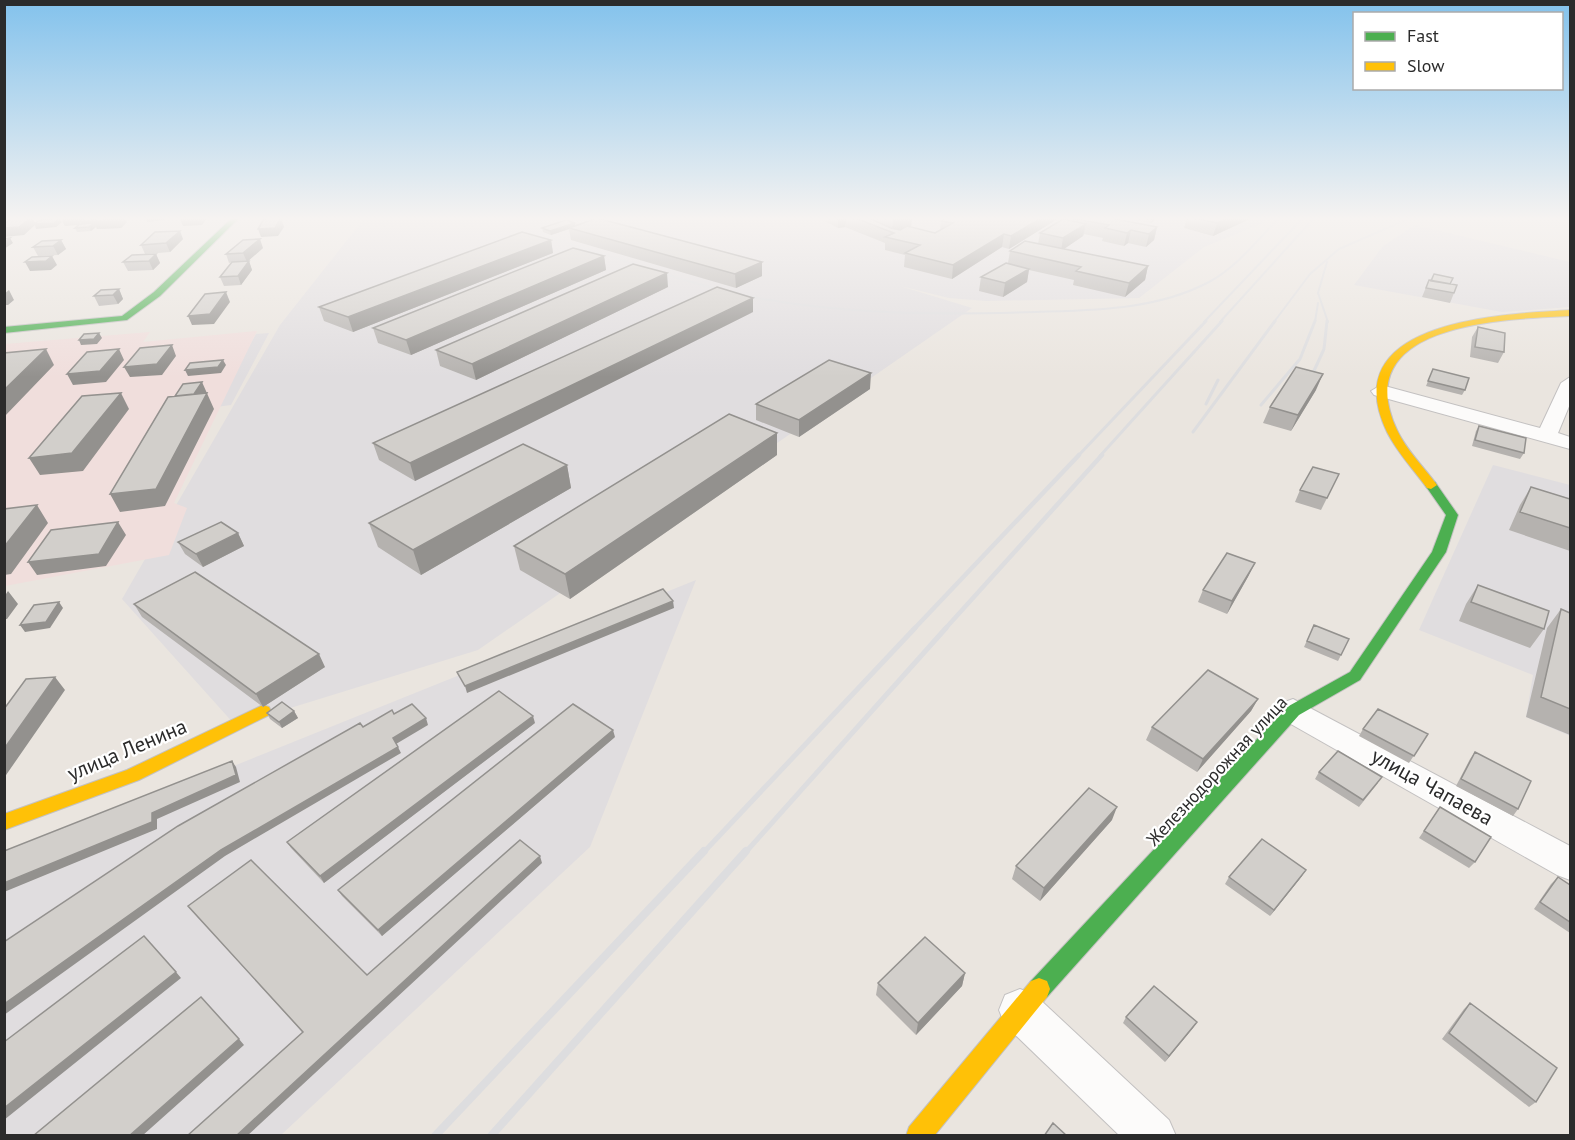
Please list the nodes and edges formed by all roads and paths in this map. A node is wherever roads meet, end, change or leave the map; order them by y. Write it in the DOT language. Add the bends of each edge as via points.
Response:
graph roads {
  1 [pos="181,271"];
  2 [pos="1570,313"];
  3 [pos="4,330"];
  4 [pos="1570,383"];
  5 [pos="1381,391"];
  6 [pos="1546,437"];
  7 [pos="1570,443"];
  8 [pos="263,711"];
  9 [pos="1293,711"];
  10 [pos="4,822"];
  11 [pos="1570,864"];
  12 [pos="1020,1010"];
  13 [pos="918,1136"];
  14 [pos="1153,1136"];
  1 -- 3 [label="street" via="124,318"];
  2 -- 5 [label="street" via="1510,316 1453,326 1404,347 1386,368"];
  4 -- 6 [label="street"];
  5 -- 6 [label="street"];
  5 -- 9 [label="street, Железнодорожная улица" via="1390,427 1452,515 1439,552 1355,676"];
  6 -- 7 [label="street"];
  8 -- 10 [label="street, улица Ленина" via="133,775"];
  9 -- 11 [label="street, улица Чапаева"];
  9 -- 12 [label="street, Железнодорожная улица"];
  12 -- 13 [label="street, Железнодорожная улица"];
  12 -- 14 [label="street"];
}
